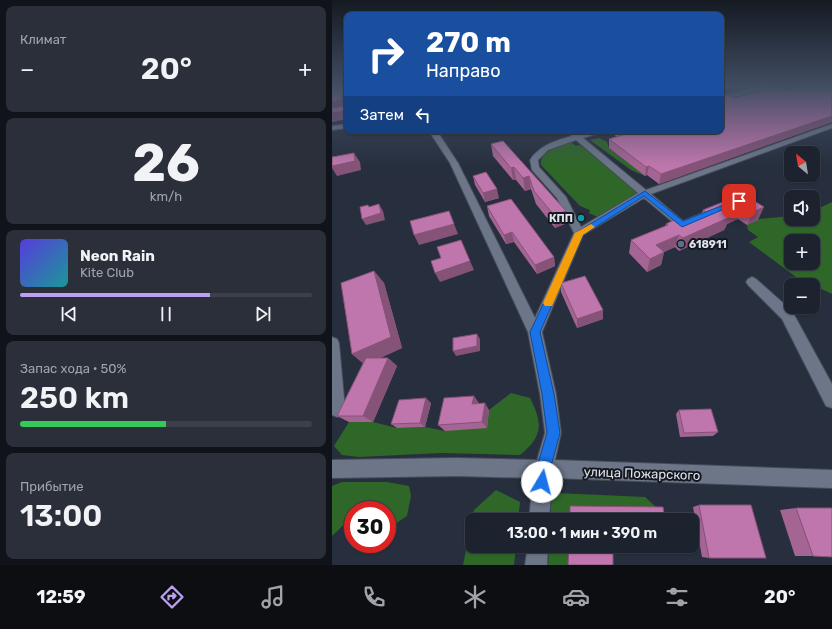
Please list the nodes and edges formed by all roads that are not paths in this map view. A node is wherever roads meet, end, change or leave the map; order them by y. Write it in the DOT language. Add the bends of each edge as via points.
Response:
graph roads {
  1 [pos="344,126"];
  2 [pos="832,126"];
  3 [pos="332,128"];
  4 [pos="435,134"];
  5 [pos="573,134"];
  6 [pos="592,134"];
  7 [pos="578,138"];
  8 [pos="645,193"];
  9 [pos="725,207"];
  10 [pos="682,225"];
  11 [pos="672,229"];
  12 [pos="579,233"];
  13 [pos="752,282"];
  14 [pos="535,332"];
  15 [pos="332,343"];
  16 [pos="832,400"];
  17 [pos="338,410"];
  18 [pos="332,469"];
  19 [pos="543,470"];
  20 [pos="832,479"];
  21 [pos="540,513"];
  22 [pos="537,553"];
  23 [pos="536,565"];
  1 -- 3 [label="street"];
  2 -- 8 [label="street"];
  4 -- 14 [label="street" via="454,163"];
  5 -- 7 [label="street"];
  6 -- 7 [label="street"];
  7 -- 8 [label="street"];
  7 -- 12 [label="street" via="544,150 533,163 561,197"];
  8 -- 10 [label="street"];
  8 -- 12 [label="street"];
  9 -- 10 [label="street"];
  10 -- 11 [label="street"];
  12 -- 14 [label="street"];
  13 -- 16 [label="street" via="787,316"];
  14 -- 19 [label="street" via="553,433"];
  15 -- 17 [label="street"];
  18 -- 19 [label="street, улица Пожарского"];
  19 -- 20 [label="street, улица Пожарского"];
  19 -- 21 [label="street"];
  22 -- 23 [label="street"];
}
